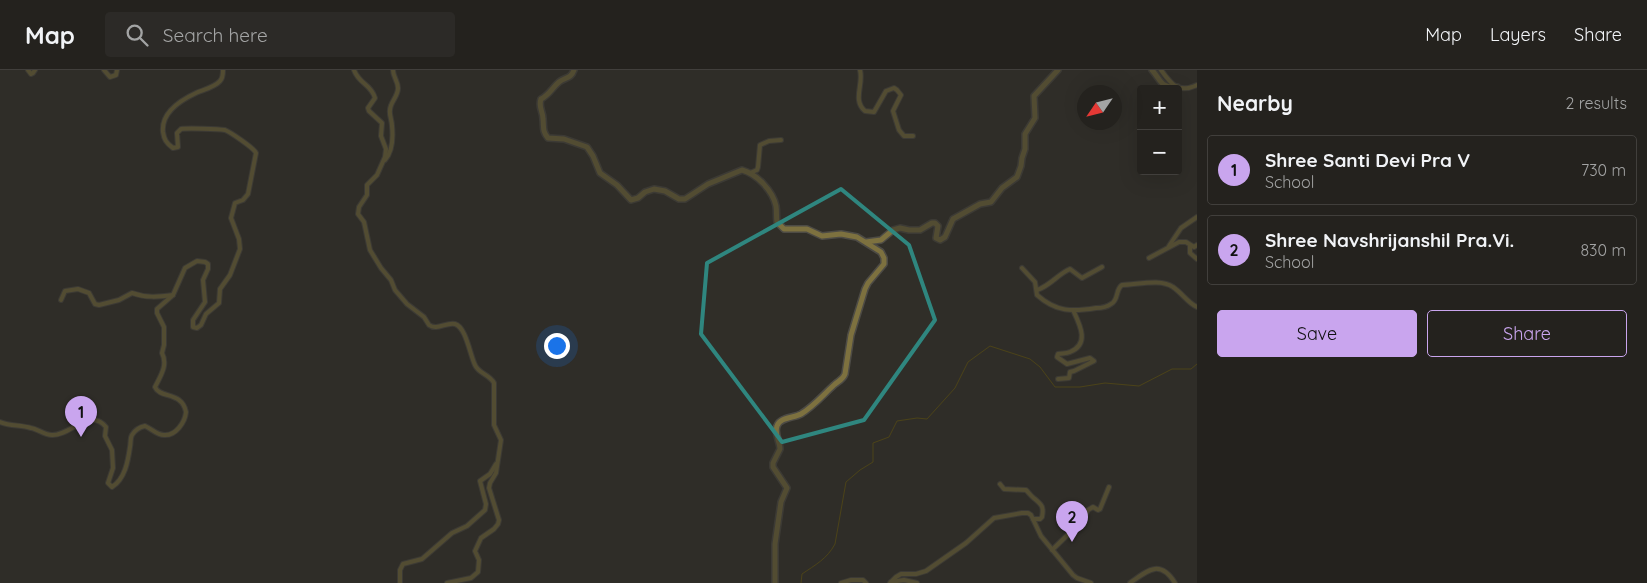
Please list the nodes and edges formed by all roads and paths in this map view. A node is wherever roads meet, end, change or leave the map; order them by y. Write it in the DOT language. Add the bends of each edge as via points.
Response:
graph roads {
  1 [pos="28,70"];
  2 [pos="35,70"];
  3 [pos="104,70"];
  4 [pos="117,70"];
  5 [pos="224,70"];
  6 [pos="354,70"];
  7 [pos="393,70"];
  8 [pos="574,70"];
  9 [pos="860,70"];
  10 [pos="1058,70"];
  11 [pos="1152,70"];
  12 [pos="1160,70"];
  13 [pos="1166,85"];
  14 [pos="1174,85"];
  15 [pos="1197,85"];
  16 [pos="1182,88"];
  17 [pos="913,136"];
  18 [pos="781,140"];
  19 [pos="384,161"];
  20 [pos="750,173"];
  21 [pos="1197,217"];
  22 [pos="866,242"];
  23 [pos="1197,245"];
  24 [pos="1169,246"];
  25 [pos="1190,246"];
  26 [pos="1149,258"];
  27 [pos="1197,259"];
  28 [pos="1102,267"];
  29 [pos="1022,268"];
  30 [pos="1036,290"];
  31 [pos="172,295"];
  32 [pos="61,300"];
  33 [pos="1197,307"];
  34 [pos="1073,310"];
  35 [pos="1058,379"];
  36 [pos="0,422"];
  37 [pos="496,463"];
  38 [pos="1000,484"];
  39 [pos="1109,487"];
  40 [pos="1033,519"];
  41 [pos="1052,550"];
  42 [pos="891,582"];
  43 [pos="400,583"];
  44 [pos="447,583"];
  45 [pos="776,583"];
  46 [pos="841,583"];
  47 [pos="866,583"];
  48 [pos="917,583"];
  49 [pos="1091,583"];
  50 [pos="1130,583"];
  51 [pos="1175,583"];
  1 -- 2 [label="street" via="31,74"];
  3 -- 4 [label="street" via="114,77"];
  5 -- 31 [label="street" via="218,83 176,106 164,120 163,129 165,140 173,148 178,147 177,133 186,128 226,131 255,150 248,194 235,203 231,215 240,249 230,276 220,289 219,303 206,314 199,327 194,328 192,324 205,302 203,280 208,264 197,261 185,268"];
  6 -- 19 [label="street" via="375,96 368,108 382,123"];
  7 -- 19 [label="street" via="398,94 390,108 391,146"];
  8 -- 20 [label="street" via="570,77 541,99 544,133 548,138 564,139 587,147 600,173 631,200 654,189 685,199 708,184 742,170"];
  9 -- 17 [label="street" via="862,81 858,100 861,108 874,112 886,91 894,88 901,95 893,110 899,130 904,136"];
  10 -- 22 [label="street" via="1034,96 1035,118 1025,134 1020,171 994,199 953,219 945,237 940,240 936,238 938,226 932,223 920,230 893,230 882,240"];
  11 -- 13 [label="street"];
  12 -- 14 [label="street"];
  15 -- 16 [label="street"];
  18 -- 20 [label="street" via="760,145 758,168"];
  19 -- 37 [label="street" via="367,185 367,195 358,211 370,250 395,290 424,317 429,326 455,324 464,330 475,367 494,383 494,425 500,440"];
  20 -- 22 [label="street" via="767,187 776,205 777,222 784,229 807,229 822,236 849,235"];
  21 -- 24 [label="street" via="1181,228"];
  22 -- 45 [label="street" via="881,252 884,261 865,289 851,335 845,374 810,407 782,420 777,426 780,449 773,467 787,488 781,502 776,537"];
  23 -- 25 [label="street"];
  24 -- 25 [label="street" via="1183,242"];
  24 -- 26 [label="street"];
  25 -- 27 [label="street" via="1190,253"];
  28 -- 30 [label="street" via="1082,278 1070,269"];
  29 -- 30 [label="street" via="1035,282"];
  30 -- 34 [label="street" via="1037,295 1051,306"];
  31 -- 32 [label="street" via="158,298 132,293 99,305 89,293 76,289 65,291"];
  31 -- 36 [label="street" via="157,309 164,327 162,352 165,361 155,387 158,392 176,397 181,402 185,418 178,429 168,435 146,426 133,434 124,471 116,485 112,487 108,483 113,468 112,453 103,424 87,420 52,435"];
  33 -- 34 [label="street" via="1169,284 1150,283 1120,286 1116,300 1111,304"];
  34 -- 35 [label="street" via="1083,338 1071,352 1057,357 1067,364 1090,358 1094,361 1070,372 1069,378"];
  37 -- 43 [label="street" via="490,474 480,481 485,510 422,559 403,564 399,573"];
  37 -- 44 [label="street" via="496,473 489,488 498,524 481,538 475,551 479,560 478,572 471,578"];
  38 -- 40 [label="street" via="1004,489 1026,490 1040,502 1042,517"];
  39 -- 41 [label="street" via="1100,509 1090,509"];
  40 -- 41 [label="street"];
  40 -- 42 [label="street" via="1028,513 994,518 966,543 926,571 902,574"];
  41 -- 49 [label="street" via="1077,578"];
  42 -- 48 [label="street"];
  46 -- 47 [label="street" via="863,580"];
  50 -- 51 [label="street" via="1150,569 1158,568 1170,574"];
}
